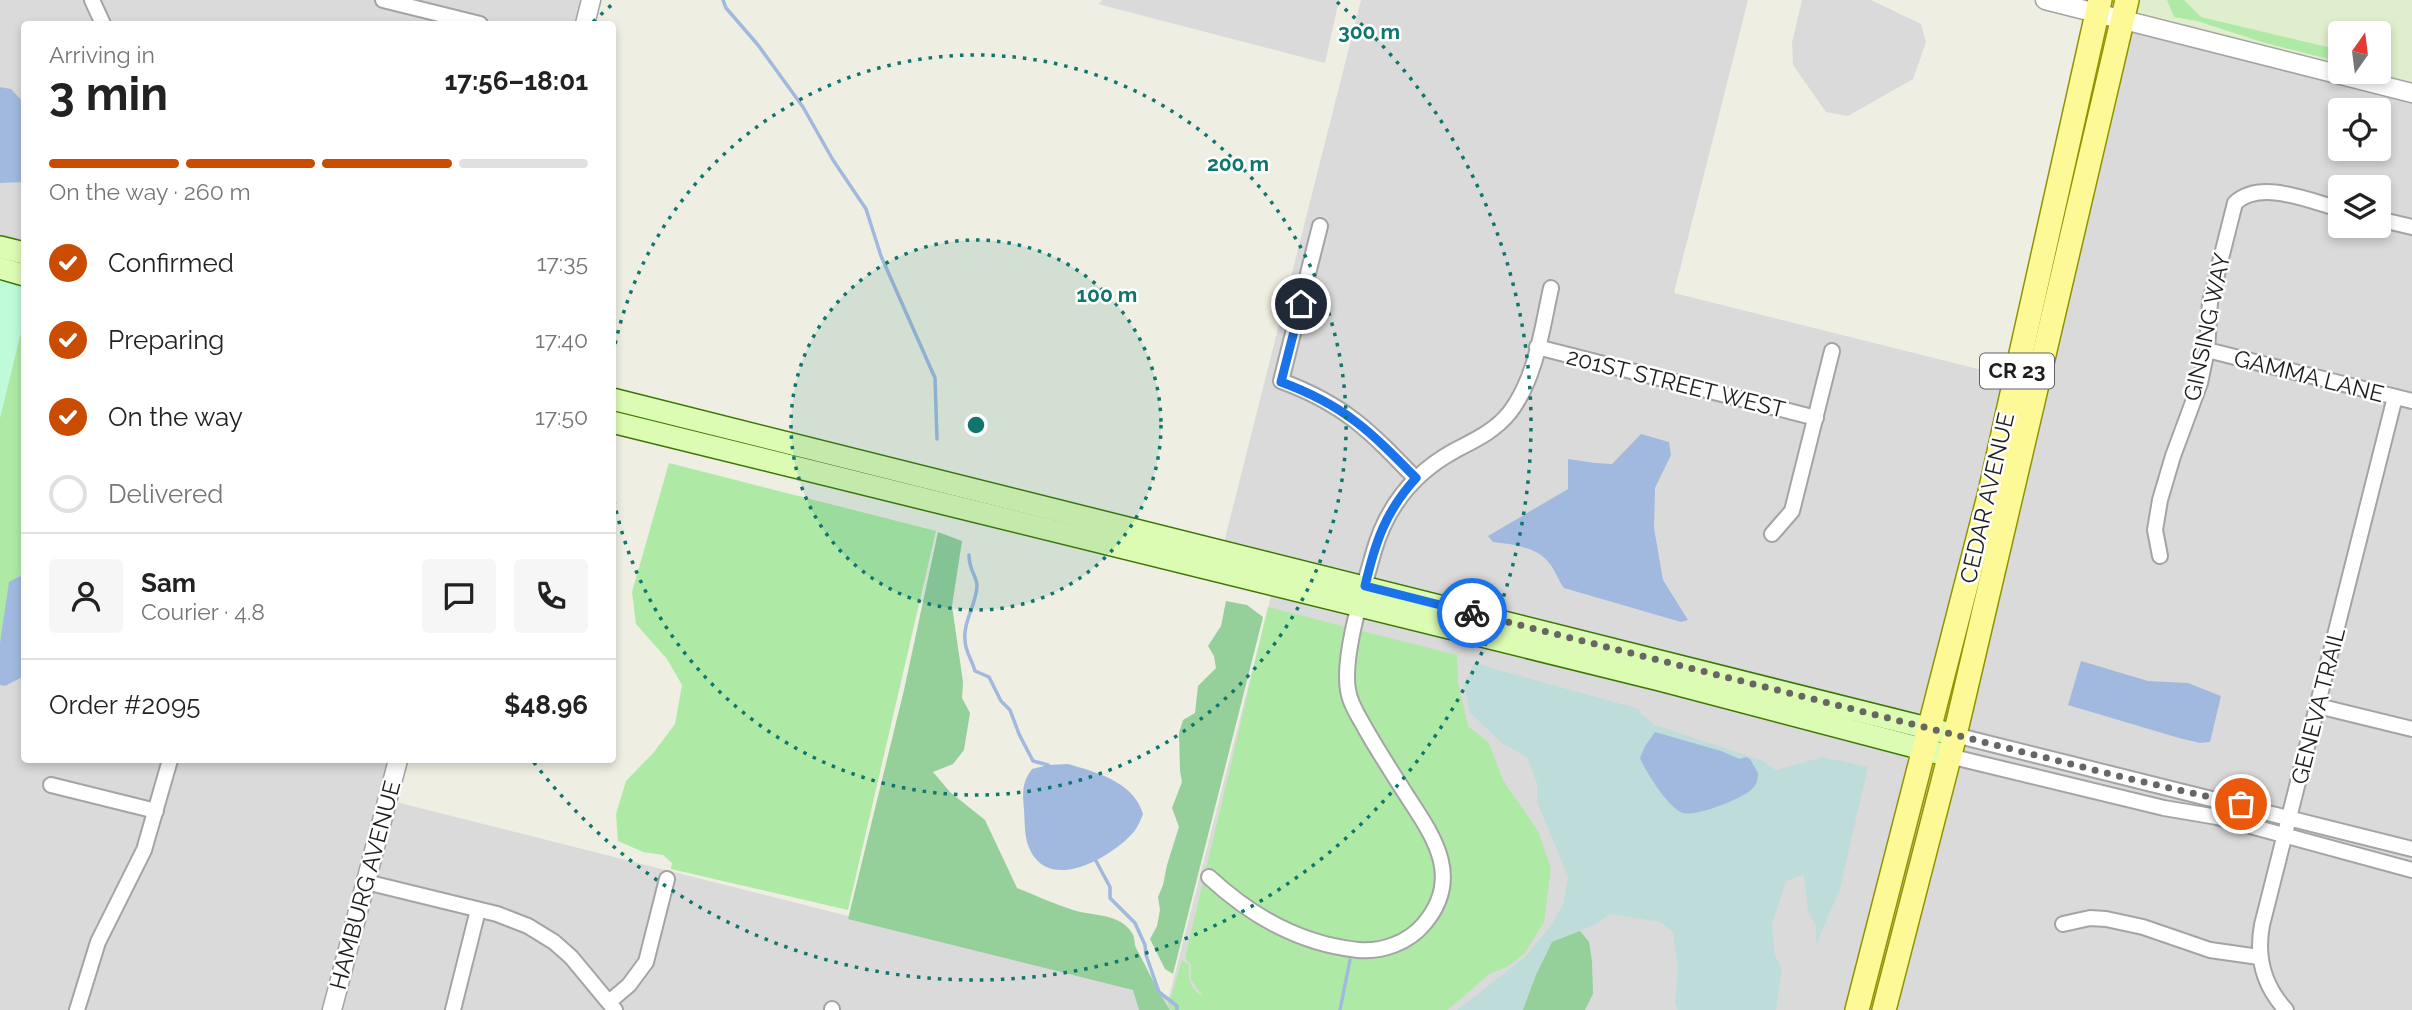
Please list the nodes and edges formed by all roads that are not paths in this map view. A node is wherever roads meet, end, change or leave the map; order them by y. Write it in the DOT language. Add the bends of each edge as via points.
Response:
graph roads {
  1 [pos="92,0"];
  2 [pos="386,0"];
  3 [pos="591,0"];
  4 [pos="2045,0"];
  5 [pos="2098,6"];
  6 [pos="2125,10"];
  7 [pos="102,21"];
  8 [pos="468,21"];
  9 [pos="586,21"];
  10 [pos="2412,93"];
  11 [pos="2328,206"];
  12 [pos="2391,222"];
  13 [pos="1320,226"];
  14 [pos="2412,227"];
  15 [pos="0,247"];
  16 [pos="21,252"];
  17 [pos="0,268"];
  18 [pos="21,274"];
  19 [pos="1551,288"];
  20 [pos="1537,348"];
  21 [pos="2207,350"];
  22 [pos="1832,351"];
  23 [pos="2395,397"];
  24 [pos="616,400"];
  25 [pos="2412,401"];
  26 [pos="1816,418"];
  27 [pos="616,423"];
  28 [pos="1416,478"];
  29 [pos="1772,534"];
  30 [pos="2160,556"];
  31 [pos="1365,586"];
  32 [pos="1360,607"];
  33 [pos="2318,706"];
  34 [pos="2412,729"];
  35 [pos="1927,738"];
  36 [pos="1952,745"];
  37 [pos="169,763"];
  38 [pos="397,763"];
  39 [pos="51,785"];
  40 [pos="156,811"];
  41 [pos="2289,816"];
  42 [pos="2284,836"];
  43 [pos="2412,849"];
  44 [pos="2412,870"];
  45 [pos="1209,877"];
  46 [pos="667,879"];
  47 [pos="366,882"];
  48 [pos="478,910"];
  49 [pos="2063,924"];
  50 [pos="2259,957"];
  51 [pos="612,1006"];
  52 [pos="77,1010"];
  53 [pos="332,1010"];
  54 [pos="453,1010"];
  55 [pos="1857,1010"];
  56 [pos="1884,1010"];
  57 [pos="2286,1010"];
  1 -- 7 [label="street"];
  2 -- 8 [label="street"];
  3 -- 9 [label="street"];
  4 -- 5 [label="street"];
  5 -- 6 [label="street"];
  5 -- 35 [label="main road, CEDAR AVENUE / CR 23" via="1990,492"];
  6 -- 10 [label="street"];
  6 -- 36 [label="main road, CEDAR AVENUE / CR 23"];
  11 -- 21 [label="street, GINSING WAY" via="2267,191 2249,193 2235,203 2210,302"];
  12 -- 14 [label="street"];
  13 -- 28 [label="street" via="1281,382 1310,392 1356,419"];
  15 -- 16 [label="main road"];
  17 -- 18 [label="main road"];
  19 -- 20 [label="street"];
  20 -- 26 [label="street, 201ST STREET WEST"];
  20 -- 28 [label="street" via="1518,399 1503,419"];
  21 -- 23 [label="street, GAMMA LANE"];
  21 -- 30 [label="street, GINSING WAY" via="2160,500 2155,530"];
  22 -- 26 [label="street"];
  23 -- 25 [label="street, GAMMA LANE"];
  23 -- 33 [label="street, GENEVA TRAIL"];
  24 -- 31 [label="main road"];
  26 -- 29 [label="street" via="1792,511"];
  27 -- 32 [label="main road"];
  28 -- 31 [label="street" via="1384,521"];
  31 -- 32 [label="street"];
  31 -- 35 [label="main road"];
  32 -- 35 [label="main road" via="1660,680"];
  32 -- 45 [label="street" via="1347,663 1348,692 1442,857 1440,895 1432,914 1422,928 1390,947 1354,950 1313,941 1271,924"];
  33 -- 34 [label="street"];
  33 -- 41 [label="street, GENEVA TRAIL"];
  35 -- 36 [label="main road"];
  35 -- 55 [label="main road, CR 23"];
  36 -- 41 [label="street" via="2126,778"];
  36 -- 42 [label="street" via="2164,808"];
  36 -- 56 [label="main road, CR 23"];
  37 -- 40 [label="street"];
  38 -- 47 [label="street, HAMBURG AVENUE"];
  39 -- 40 [label="street"];
  40 -- 52 [label="street" via="140,862 98,942"];
  41 -- 42 [label="street, GENEVA TRAIL"];
  41 -- 43 [label="street"];
  42 -- 44 [label="street"];
  42 -- 50 [label="street, GENEVA TRAIL" via="2262,925"];
  46 -- 51 [label="street" via="646,961"];
  47 -- 48 [label="street"];
  47 -- 53 [label="street, HAMBURG AVENUE"];
  48 -- 51 [label="street" via="522,923 554,942"];
  48 -- 54 [label="street"];
  49 -- 50 [label="street" via="2106,919 2210,950"];
  50 -- 57 [label="street, GENEVA TRAIL" via="2271,991"];
}
